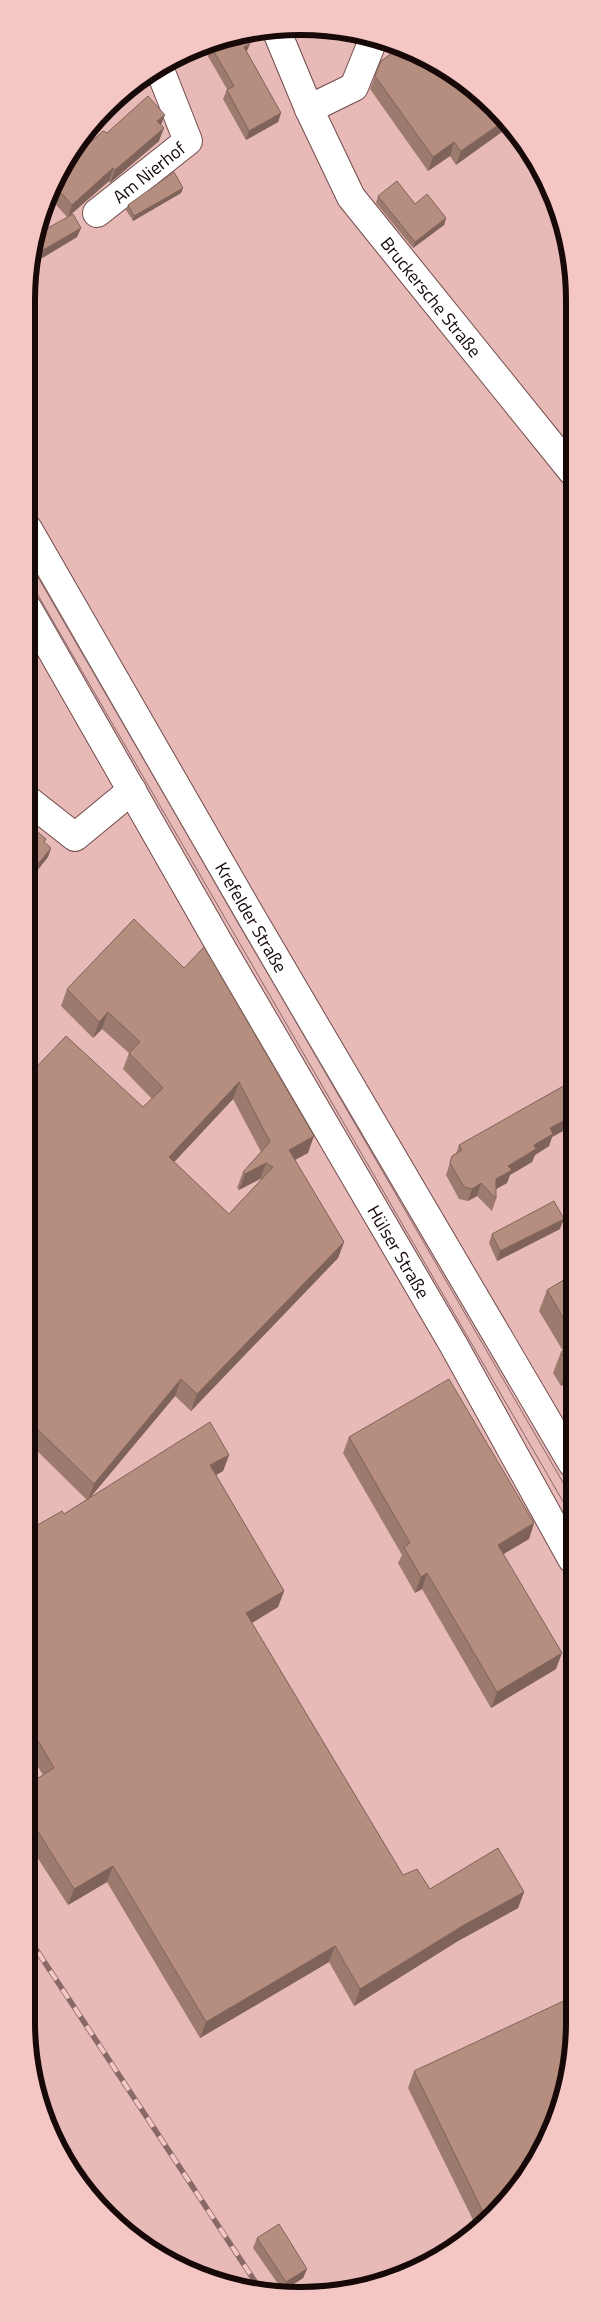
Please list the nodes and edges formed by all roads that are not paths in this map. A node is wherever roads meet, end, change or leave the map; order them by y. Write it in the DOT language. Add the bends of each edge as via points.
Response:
graph roads {
  1 [pos="279,36"];
  2 [pos="371,45"];
  3 [pos="162,75"];
  4 [pos="309,109"];
  5 [pos="97,212"];
  6 [pos="566,464"];
  7 [pos="35,540"];
  8 [pos="35,621"];
  9 [pos="132,790"];
  10 [pos="35,806"];
  11 [pos="566,1454"];
  12 [pos="566,1548"];
  1 -- 4 [label="street, Bruckersche Straße"];
  2 -- 4 [label="street" via="354,87"];
  3 -- 5 [label="street, Am Nierhof" via="188,141"];
  4 -- 6 [label="street, Bruckersche Straße" via="351,198"];
  7 -- 11 [label="street, Krefelder Straße"];
  8 -- 9 [label="street"];
  9 -- 10 [label="street" via="75,837"];
  9 -- 12 [label="street, Hülser Straße" via="453,1344"];
}
